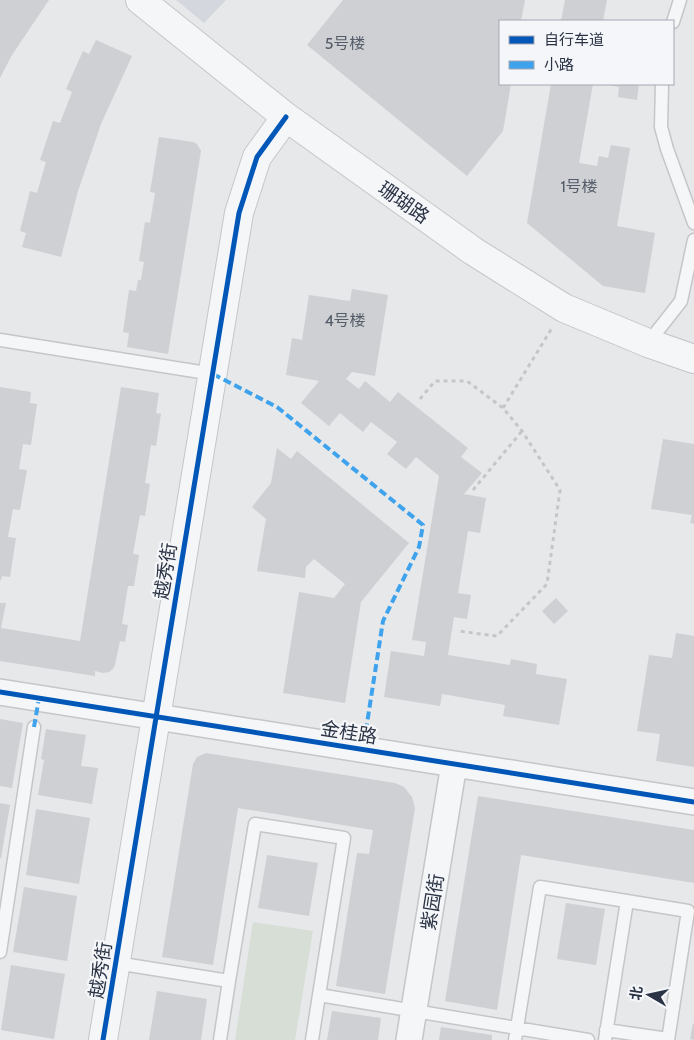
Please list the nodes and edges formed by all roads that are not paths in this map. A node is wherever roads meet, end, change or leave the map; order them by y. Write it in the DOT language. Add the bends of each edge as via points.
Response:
graph roads {
  1 [pos="140,0"];
  2 [pos="680,0"];
  3 [pos="674,20"];
  4 [pos="662,85"];
  5 [pos="286,117"];
  6 [pos="694,222"];
  7 [pos="694,240"];
  8 [pos="0,340"];
  9 [pos="648,343"];
  10 [pos="694,359"];
  11 [pos="213,374"];
  12 [pos="0,692"];
  13 [pos="156,716"];
  14 [pos="34,727"];
  15 [pos="454,764"];
  16 [pos="694,802"];
  17 [pos="5,881"];
  18 [pos="627,901"];
  19 [pos="0,952"];
  20 [pos="116,963"];
  21 [pos="229,981"];
  22 [pos="319,995"];
  23 [pos="414,1010"];
  24 [pos="516,1034"];
  25 [pos="606,1035"];
  26 [pos="103,1040"];
  27 [pos="220,1040"];
  28 [pos="312,1040"];
  29 [pos="409,1040"];
  30 [pos="588,1040"];
  31 [pos="668,1040"];
  1 -- 5 [label="street, 珊瑚路"];
  2 -- 3 [label="lane"];
  4 -- 6 [label="lane" via="661,127"];
  5 -- 9 [label="street, 珊瑚路" via="473,251 564,308"];
  5 -- 11 [label="street, 越秀街" via="257,158 239,213"];
  7 -- 9 [label="lane" via="681,301"];
  8 -- 11 [label="lane"];
  9 -- 10 [label="street, 珊瑚路"];
  11 -- 13 [label="street, 越秀街"];
  12 -- 13 [label="street, 金桂路"];
  13 -- 15 [label="street, 金桂路"];
  13 -- 20 [label="street, 越秀街"];
  14 -- 17 [label="lane"];
  15 -- 16 [label="street, 金桂路"];
  15 -- 23 [label="street, 紫园街"];
  17 -- 19 [label="lane"];
  18 -- 24 [label="lane" via="540,887"];
  18 -- 25 [label="lane"];
  18 -- 31 [label="lane" via="688,911"];
  20 -- 21 [label="lane"];
  20 -- 26 [label="street, 越秀街"];
  21 -- 22 [label="lane" via="254,824 344,838"];
  21 -- 27 [label="lane"];
  22 -- 23 [label="lane"];
  22 -- 28 [label="lane"];
  23 -- 24 [label="lane"];
  23 -- 29 [label="street, 紫园街"];
  24 -- 30 [label="lane"];
  25 -- 31 [label="lane"];
}
